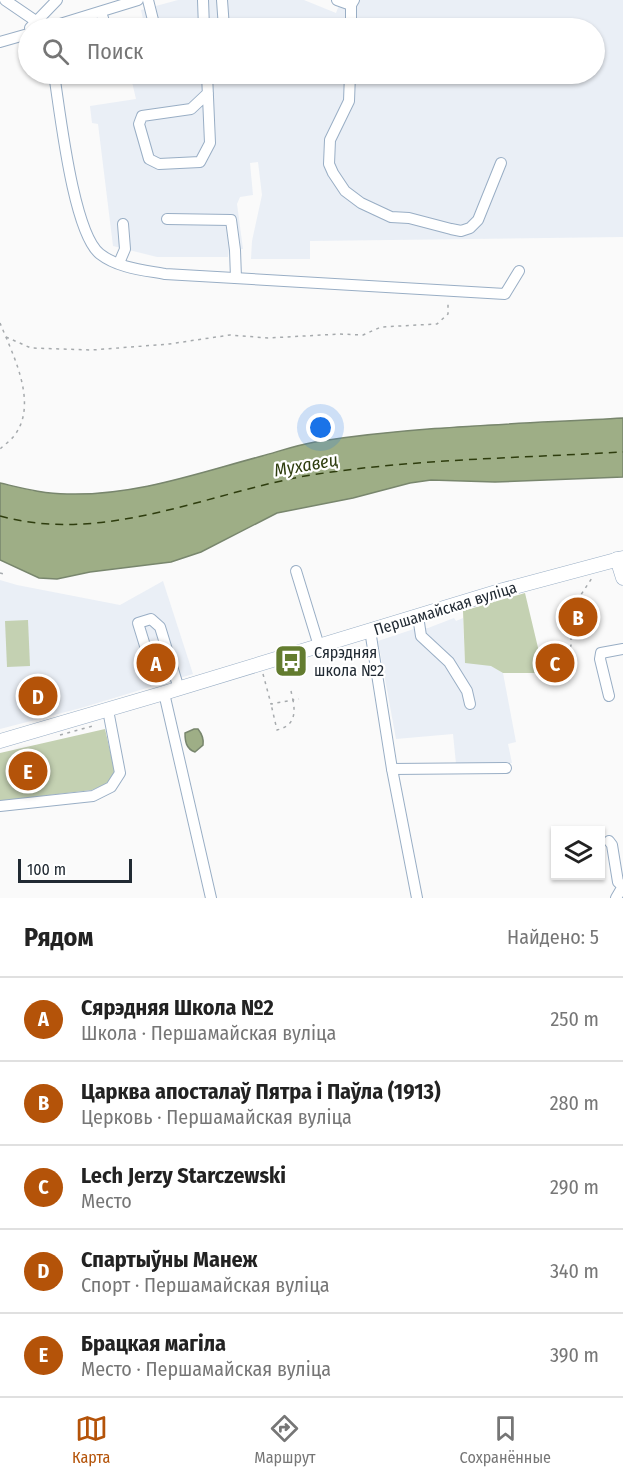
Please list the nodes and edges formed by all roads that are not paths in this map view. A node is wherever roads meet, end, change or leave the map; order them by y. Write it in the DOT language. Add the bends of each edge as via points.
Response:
graph roads {
  1 [pos="6,0"];
  2 [pos="57,0"];
  3 [pos="138,0"];
  4 [pos="148,0"];
  5 [pos="203,0"];
  6 [pos="222,0"];
  7 [pos="337,0"];
  8 [pos="353,3"];
  9 [pos="15,4"];
  10 [pos="106,7"];
  11 [pos="25,18"];
  12 [pos="43,18"];
  13 [pos="84,18"];
  14 [pos="152,18"];
  15 [pos="204,18"];
  16 [pos="223,18"];
  17 [pos="352,18"];
  18 [pos="18,36"];
  19 [pos="0,42"];
  20 [pos="56,84"];
  21 [pos="208,84"];
  22 [pos="350,84"];
  23 [pos="208,93"];
  24 [pos="501,163"];
  25 [pos="167,219"];
  26 [pos="123,224"];
  27 [pos="119,263"];
  28 [pos="519,272"];
  29 [pos="236,279"];
  30 [pos="620,558"];
  31 [pos="296,572"];
  32 [pos="623,578"];
  33 [pos="417,616"];
  34 [pos="370,630"];
  35 [pos="319,646"];
  36 [pos="146,649"];
  37 [pos="623,649"];
  38 [pos="180,689"];
  39 [pos="164,693"];
  40 [pos="609,696"];
  41 [pos="470,704"];
  42 [pos="108,710"];
  43 [pos="0,741"];
  44 [pos="507,768"];
  45 [pos="392,769"];
  46 [pos="0,806"];
  47 [pos="609,841"];
  48 [pos="623,886"];
  49 [pos="211,898"];
  50 [pos="417,898"];
  51 [pos="616,898"];
  1 -- 9 [label="street"];
  2 -- 12 [label="street"];
  3 -- 10 [label="street"];
  4 -- 14 [label="street"];
  5 -- 15 [label="street"];
  6 -- 16 [label="street"];
  7 -- 8 [label="street"];
  8 -- 17 [label="street"];
  9 -- 11 [label="street"];
  10 -- 13 [label="street"];
  18 -- 19 [label="street"];
  20 -- 27 [label="street" via="82,226 98,253"];
  21 -- 23 [label="street"];
  22 -- 24 [label="street" via="349,101 330,140 329,164 345,190 361,203 391,217 461,231 478,220"];
  23 -- 23 [label="street" via="210,143 200,162 159,164 149,159 139,124 142,116 191,110"];
  25 -- 29 [label="street" via="231,220"];
  26 -- 27 [label="street" via="125,249"];
  27 -- 29 [label="street" via="165,274"];
  28 -- 29 [label="street" via="505,294"];
  30 -- 32 [label="main road"];
  30 -- 33 [label="main road, Першамайская вуліца"];
  31 -- 35 [label="street"];
  33 -- 34 [label="main road, Першамайская вуліца"];
  33 -- 41 [label="street" via="421,636 449,662 467,691"];
  34 -- 35 [label="main road, Першамайская вуліца"];
  34 -- 45 [label="street"];
  35 -- 38 [label="main road, Першамайская вуліца"];
  36 -- 38 [label="street" via="138,623 151,619 160,627"];
  37 -- 40 [label="street" via="601,653"];
  38 -- 39 [label="main road, Першамайская вуліца"];
  39 -- 42 [label="main road, Першамайская вуліца"];
  39 -- 49 [label="street"];
  42 -- 43 [label="main road, Першамайская вуліца"];
  42 -- 46 [label="street" via="120,773 111,787 93,796"];
  44 -- 45 [label="street"];
  45 -- 50 [label="street"];
  47 -- 48 [label="street" via="618,882"];
  48 -- 51 [label="street"];
}
